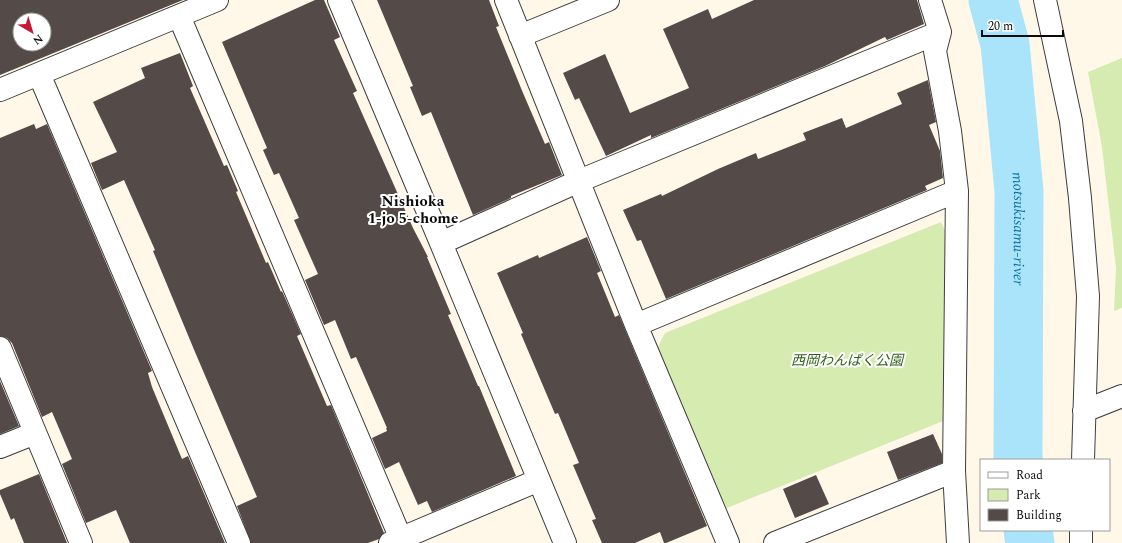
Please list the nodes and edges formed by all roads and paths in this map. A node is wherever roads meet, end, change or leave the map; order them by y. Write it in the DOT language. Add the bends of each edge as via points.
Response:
graph roads {
  1 [pos="217,0"];
  2 [pos="338,0"];
  3 [pos="506,0"];
  4 [pos="608,0"];
  5 [pos="930,0"];
  6 [pos="1045,0"];
  7 [pos="179,16"];
  8 [pos="940,32"];
  9 [pos="520,36"];
  10 [pos="39,74"];
  11 [pos="0,90"];
  12 [pos="579,181"];
  13 [pos="957,191"];
  14 [pos="441,243"];
  15 [pos="636,325"];
  16 [pos="0,348"];
  17 [pos="1122,396"];
  18 [pos="1084,411"];
  19 [pos="35,432"];
  20 [pos="0,447"];
  21 [pos="1083,459"];
  22 [pos="954,471"];
  23 [pos="539,480"];
  24 [pos="1081,531"];
  25 [pos="396,541"];
  26 [pos="81,543"];
  27 [pos="239,543"];
  28 [pos="565,543"];
  29 [pos="728,543"];
  30 [pos="776,543"];
  31 [pos="958,543"];
  32 [pos="1081,543"];
  1 -- 7 [label="street"];
  2 -- 14 [label="street"];
  3 -- 9 [label="street"];
  4 -- 9 [label="street"];
  5 -- 8 [label="street"];
  6 -- 18 [label="street" via="1072,121 1080,198 1088,296"];
  7 -- 10 [label="street"];
  7 -- 25 [label="street"];
  8 -- 12 [label="street"];
  8 -- 13 [label="street" via="936,51"];
  9 -- 12 [label="street"];
  10 -- 11 [label="street"];
  10 -- 27 [label="street"];
  12 -- 14 [label="street"];
  12 -- 15 [label="street"];
  13 -- 15 [label="street"];
  13 -- 22 [label="street"];
  14 -- 23 [label="street"];
  15 -- 29 [label="street"];
  16 -- 19 [label="street"];
  17 -- 18 [label="street"];
  18 -- 21 [label="street"];
  19 -- 20 [label="street"];
  19 -- 26 [label="street"];
  22 -- 30 [label="street"];
  22 -- 31 [label="street"];
  23 -- 25 [label="street"];
  23 -- 28 [label="street"];
  24 -- 32 [label="street"];
}
